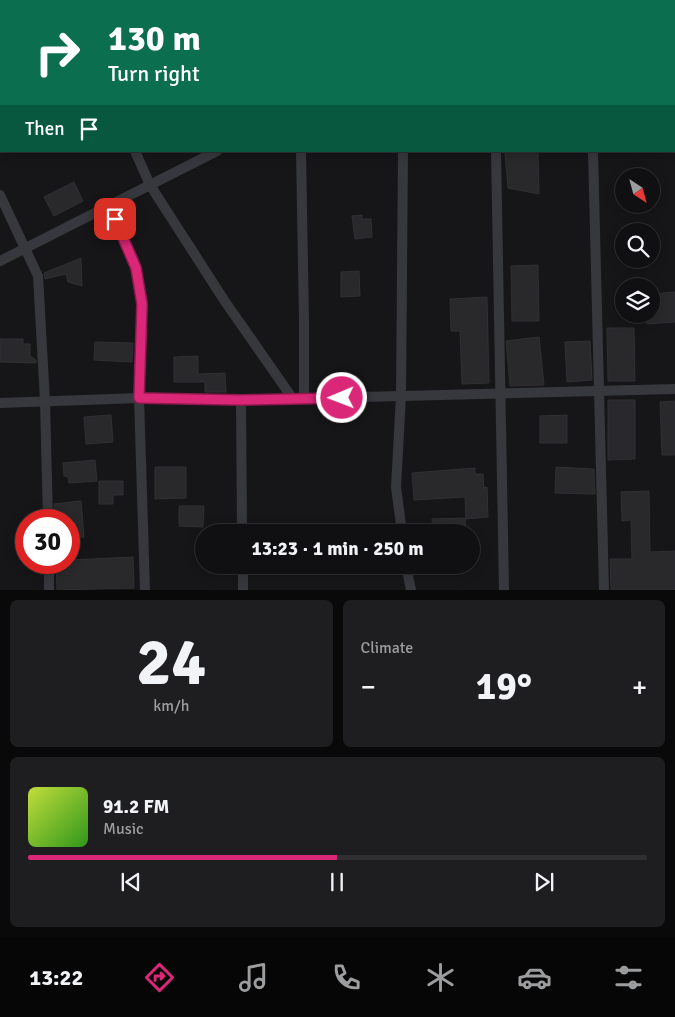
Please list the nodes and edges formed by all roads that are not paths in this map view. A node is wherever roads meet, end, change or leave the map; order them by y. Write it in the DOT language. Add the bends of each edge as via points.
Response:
graph roads {
  1 [pos="135,152"];
  2 [pos="215,152"];
  3 [pos="301,152"];
  4 [pos="403,152"];
  5 [pos="496,152"];
  6 [pos="593,152"];
  7 [pos="150,185"];
  8 [pos="0,195"];
  9 [pos="108,206"];
  10 [pos="25,248"];
  11 [pos="0,261"];
  12 [pos="675,389"];
  13 [pos="599,391"];
  14 [pos="500,394"];
  15 [pos="401,396"];
  16 [pos="139,398"];
  17 [pos="299,399"];
  18 [pos="241,400"];
  19 [pos="45,401"];
  20 [pos="0,403"];
  21 [pos="48,509"];
  22 [pos="242,524"];
  23 [pos="401,524"];
  24 [pos="49,574"];
  25 [pos="243,574"];
  26 [pos="408,574"];
  27 [pos="49,590"];
  28 [pos="145,590"];
  29 [pos="243,590"];
  30 [pos="411,590"];
  31 [pos="504,590"];
  32 [pos="604,590"];
  1 -- 7 [label="street"];
  2 -- 7 [label="street"];
  3 -- 17 [label="street" via="304,322"];
  4 -- 15 [label="street"];
  5 -- 14 [label="street"];
  6 -- 13 [label="street"];
  7 -- 9 [label="street"];
  7 -- 17 [label="street" via="224,300"];
  8 -- 10 [label="street"];
  9 -- 10 [label="street"];
  9 -- 16 [label="street" via="136,268 142,304"];
  10 -- 11 [label="street"];
  10 -- 19 [label="street" via="38,276"];
  12 -- 13 [label="street"];
  13 -- 14 [label="street"];
  13 -- 32 [label="street"];
  14 -- 15 [label="street"];
  14 -- 31 [label="street"];
  15 -- 17 [label="street"];
  15 -- 23 [label="street" via="396,487"];
  16 -- 18 [label="street"];
  16 -- 19 [label="street"];
  16 -- 28 [label="street"];
  17 -- 18 [label="street"];
  18 -- 22 [label="street"];
  19 -- 20 [label="street"];
  19 -- 21 [label="street"];
  24 -- 27 [label="street"];
  25 -- 29 [label="street"];
  26 -- 30 [label="street"];
}
